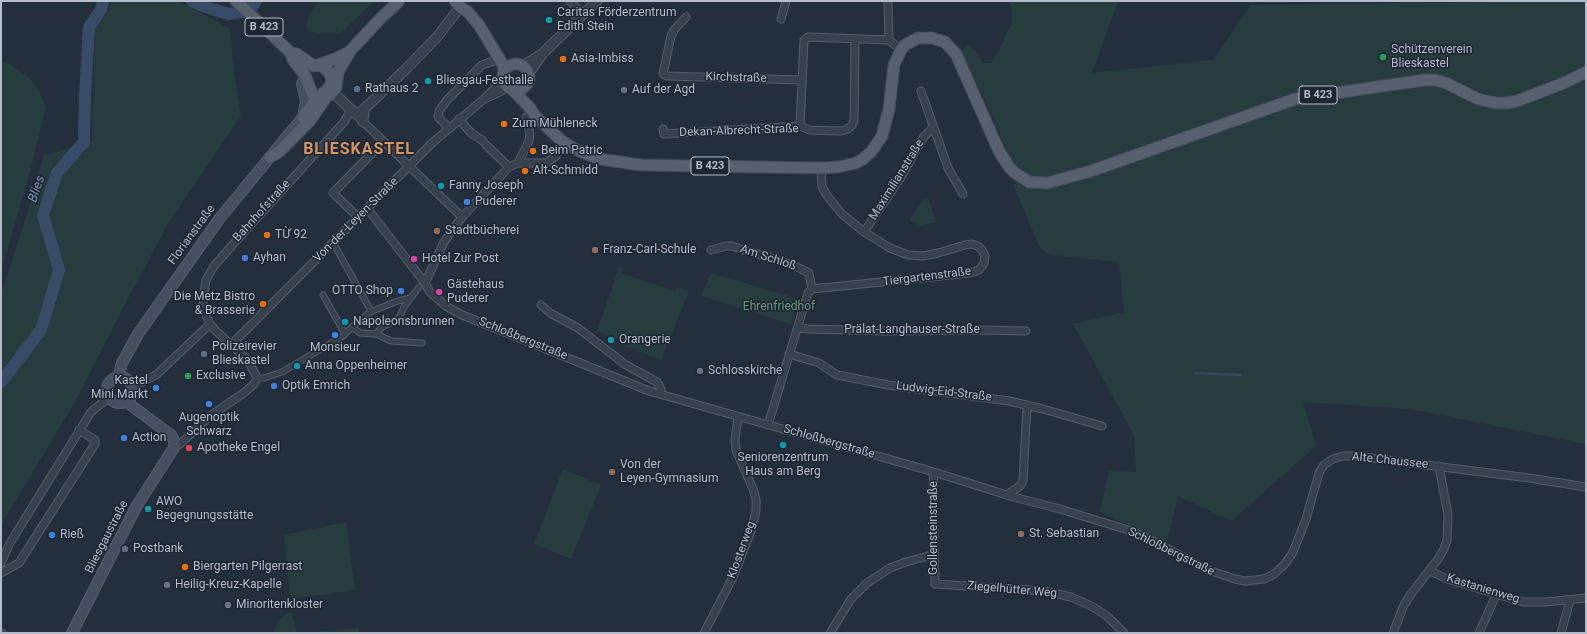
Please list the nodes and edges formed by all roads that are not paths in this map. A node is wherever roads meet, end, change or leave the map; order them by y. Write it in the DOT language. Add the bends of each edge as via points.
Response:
graph roads {
  1 [pos="236,1"];
  2 [pos="399,1"];
  3 [pos="570,1"];
  4 [pos="597,1"];
  5 [pos="786,1"];
  6 [pos="888,1"];
  7 [pos="460,3"];
  8 [pos="583,14"];
  9 [pos="686,17"];
  10 [pos="781,18"];
  11 [pos="856,40"];
  12 [pos="889,40"];
  13 [pos="351,50"];
  14 [pos="901,50"];
  15 [pos="291,53"];
  16 [pos="500,59"];
  17 [pos="315,66"];
  18 [pos="522,68"];
  19 [pos="1586,72"];
  20 [pos="304,75"];
  21 [pos="802,80"];
  22 [pos="507,82"];
  23 [pos="525,87"];
  24 [pos="920,91"];
  25 [pos="323,93"];
  26 [pos="351,110"];
  27 [pos="364,110"];
  28 [pos="528,113"];
  29 [pos="303,117"];
  30 [pos="459,119"];
  31 [pos="363,122"];
  32 [pos="800,126"];
  33 [pos="449,128"];
  34 [pos="932,128"];
  35 [pos="663,129"];
  36 [pos="563,142"];
  37 [pos="378,147"];
  38 [pos="270,157"];
  39 [pos="518,163"];
  40 [pos="410,165"];
  41 [pos="509,167"];
  42 [pos="821,168"];
  43 [pos="963,194"];
  44 [pos="367,208"];
  45 [pos="462,216"];
  46 [pos="358,218"];
  47 [pos="864,232"];
  48 [pos="334,245"];
  49 [pos="711,250"];
  50 [pos="422,285"];
  51 [pos="812,289"];
  52 [pos="323,296"];
  53 [pos="410,298"];
  54 [pos="541,305"];
  55 [pos="371,311"];
  56 [pos="210,324"];
  57 [pos="352,327"];
  58 [pos="797,328"];
  59 [pos="1026,331"];
  60 [pos="345,334"];
  61 [pos="376,334"];
  62 [pos="422,343"];
  63 [pos="231,345"];
  64 [pos="789,354"];
  65 [pos="118,378"];
  66 [pos="258,378"];
  67 [pos="132,387"];
  68 [pos="660,394"];
  69 [pos="110,397"];
  70 [pos="127,401"];
  71 [pos="1027,405"];
  72 [pos="738,417"];
  73 [pos="768,425"];
  74 [pos="1102,426"];
  75 [pos="79,430"];
  76 [pos="163,430"];
  77 [pos="175,446"];
  78 [pos="170,456"];
  79 [pos="1439,466"];
  80 [pos="934,472"];
  81 [pos="1586,487"];
  82 [pos="1007,495"];
  83 [pos="935,554"];
  84 [pos="1,563"];
  85 [pos="1430,571"];
  86 [pos="1,573"];
  87 [pos="1245,581"];
  88 [pos="935,584"];
  89 [pos="1496,595"];
  90 [pos="1586,598"];
  91 [pos="1570,600"];
  92 [pos="72,633"];
  93 [pos="704,633"];
  94 [pos="830,633"];
  95 [pos="1124,633"];
  96 [pos="1392,633"];
  97 [pos="1479,633"];
  98 [pos="1560,633"];
  1 -- 15 [label="main road, B 423"];
  2 -- 13 [label="main road"];
  3 -- 8 [label="street"];
  4 -- 8 [label="street"];
  5 -- 10 [label="street"];
  6 -- 12 [label="street"];
  7 -- 16 [label="main road, B 423" via="479,25"];
  7 -- 18 [label="main road" via="472,8 485,22 509,61"];
  7 -- 27 [label="street" via="437,36"];
  8 -- 18 [label="street" via="543,53"];
  9 -- 21 [label="street, Kirchstraße" via="671,36 663,74"];
  11 -- 12 [label="street"];
  11 -- 21 [label="street" via="804,40"];
  11 -- 32 [label="street, Dekan-Albrecht-Straße" via="852,126 841,131 808,130"];
  12 -- 14 [label="street"];
  13 -- 17 [label="main road"];
  13 -- 25 [label="main road" via="339,69 337,84"];
  14 -- 19 [label="main road, B 423" via="918,38 939,39 945,42 956,54 1009,167 1029,182 1046,183 1091,171 1295,99 1435,80 1478,99 1506,103 1564,83"];
  14 -- 42 [label="main road, B 423" via="894,65 886,124 877,145 856,163"];
  15 -- 17 [label="main road, B 423"];
  15 -- 20 [label="main road, B 423"];
  16 -- 22 [label="main road, B 423"];
  16 -- 33 [label="street" via="481,66 447,100 438,117"];
  17 -- 20 [label="main road"];
  17 -- 25 [label="main road, B 423" via="326,69 330,74 332,81"];
  18 -- 22 [label="main road" via="506,68"];
  18 -- 23 [label="main road, B 423" via="529,81"];
  20 -- 25 [label="main road, B 423"];
  20 -- 29 [label="main road"];
  21 -- 32 [label="street"];
  22 -- 23 [label="main road" via="517,90"];
  22 -- 28 [label="main road, B 423"];
  22 -- 30 [label="street, Von-der-Leyen-Straße"];
  23 -- 28 [label="main road, B 423"];
  24 -- 34 [label="street, Maximilianstraße"];
  25 -- 26 [label="street"];
  25 -- 29 [label="main road"];
  25 -- 38 [label="main road" via="309,122 279,152"];
  26 -- 27 [label="street" via="357,113"];
  26 -- 31 [label="street"];
  26 -- 56 [label="street, Bahnhofstraße" via="348,118 278,192 212,270 203,292 204,310"];
  27 -- 31 [label="street"];
  28 -- 36 [label="main road, B 423" via="536,117"];
  28 -- 39 [label="street" via="529,141"];
  29 -- 38 [label="main road, Florianstraße"];
  30 -- 33 [label="street, Von-der-Leyen-Straße"];
  30 -- 41 [label="street"];
  31 -- 40 [label="street"];
  32 -- 35 [label="street, Dekan-Albrecht-Straße" via="664,134"];
  33 -- 40 [label="street, Von-der-Leyen-Straße"];
  34 -- 43 [label="street, Maximilianstraße" via="948,168"];
  34 -- 47 [label="street, Maximilianstraße" via="923,138 905,171"];
  36 -- 39 [label="street" via="556,156 546,163"];
  36 -- 42 [label="main road, B 423" via="595,158 626,164"];
  37 -- 46 [label="street" via="333,193"];
  38 -- 65 [label="main road, Florianstraße" via="220,218 138,334 122,363"];
  39 -- 41 [label="street"];
  40 -- 44 [label="street, Von-der-Leyen-Straße"];
  40 -- 45 [label="street"];
  41 -- 45 [label="street"];
  42 -- 47 [label="street, Tiergartenstraße" via="822,187 828,197 842,214"];
  44 -- 46 [label="street, Von-der-Leyen-Straße"];
  44 -- 50 [label="street, Schloßbergstraße"];
  45 -- 50 [label="street" via="444,242"];
  46 -- 48 [label="street, Von-der-Leyen-Straße"];
  47 -- 51 [label="street, Tiergartenstraße" via="900,253 916,256 932,255 972,244 982,250 985,256 984,263 979,270 970,274"];
  48 -- 55 [label="street"];
  48 -- 63 [label="street, Von-der-Leyen-Straße"];
  49 -- 51 [label="street, Am Schloß" via="732,246 792,265 809,273"];
  50 -- 53 [label="street"];
  50 -- 68 [label="street, Schloßbergstraße" via="452,310 610,376"];
  51 -- 58 [label="street" via="808,293"];
  52 -- 60 [label="street"];
  53 -- 55 [label="street"];
  53 -- 61 [label="street" via="398,318"];
  54 -- 68 [label="street" via="550,313 578,328 626,365 657,382 661,389"];
  55 -- 57 [label="street"];
  56 -- 63 [label="street"];
  56 -- 67 [label="street" via="156,375"];
  57 -- 60 [label="street"];
  57 -- 61 [label="street" via="360,333"];
  58 -- 59 [label="street, Prälat-Langhauser-Straße"];
  58 -- 64 [label="street"];
  60 -- 66 [label="street" via="282,372"];
  61 -- 62 [label="street" via="391,341"];
  63 -- 66 [label="street" via="248,360"];
  64 -- 71 [label="street, Ludwig-Eid-Straße" via="819,363 837,375 933,392 990,397"];
  64 -- 73 [label="street"];
  65 -- 67 [label="main road" via="125,379"];
  65 -- 69 [label="main road" via="108,385"];
  66 -- 77 [label="street, Bliesgaustraße" via="245,392 210,416"];
  67 -- 70 [label="main road" via="132,395"];
  68 -- 72 [label="street, Schloßbergstraße"];
  69 -- 70 [label="main road" via="119,403"];
  69 -- 75 [label="street" via="90,412"];
  70 -- 76 [label="main road"];
  71 -- 74 [label="street, Ludwig-Eid-Straße"];
  71 -- 82 [label="street" via="1023,481"];
  72 -- 73 [label="street, Schloßbergstraße"];
  72 -- 93 [label="street, Klosterweg" via="736,450 753,489 756,511 733,577"];
  73 -- 80 [label="street, Schloßbergstraße"];
  75 -- 84 [label="street" via="10,543"];
  75 -- 86 [label="street" via="95,440 95,444 19,563"];
  76 -- 77 [label="main road" via="174,438"];
  76 -- 78 [label="main road" via="169,443"];
  77 -- 78 [label="main road, Bliesgaustraße"];
  78 -- 92 [label="main road, Bliesgaustraße" via="136,507"];
  79 -- 81 [label="street, Alte Chaussee"];
  79 -- 85 [label="street" via="1448,528 1444,549"];
  79 -- 87 [label="street, Alte Chaussee" via="1355,456 1333,459 1319,472 1306,519 1292,554 1284,566 1264,579"];
  80 -- 82 [label="street, Schloßbergstraße"];
  80 -- 83 [label="street, Gollensteinstraße"];
  82 -- 87 [label="street, Schloßbergstraße" via="1128,530 1208,570"];
  83 -- 88 [label="street, Gollensteinstraße"];
  83 -- 94 [label="street" via="890,568 867,583 851,599"];
  85 -- 89 [label="street, Kastanienweg"];
  85 -- 96 [label="street" via="1404,605"];
  88 -- 95 [label="street, Ziegelhütter Weg" via="1044,591 1071,596 1107,616"];
  89 -- 91 [label="street, Kastanienweg" via="1534,603"];
  89 -- 97 [label="street"];
  90 -- 91 [label="street, Kastanienweg"];
  91 -- 98 [label="street"];
}
